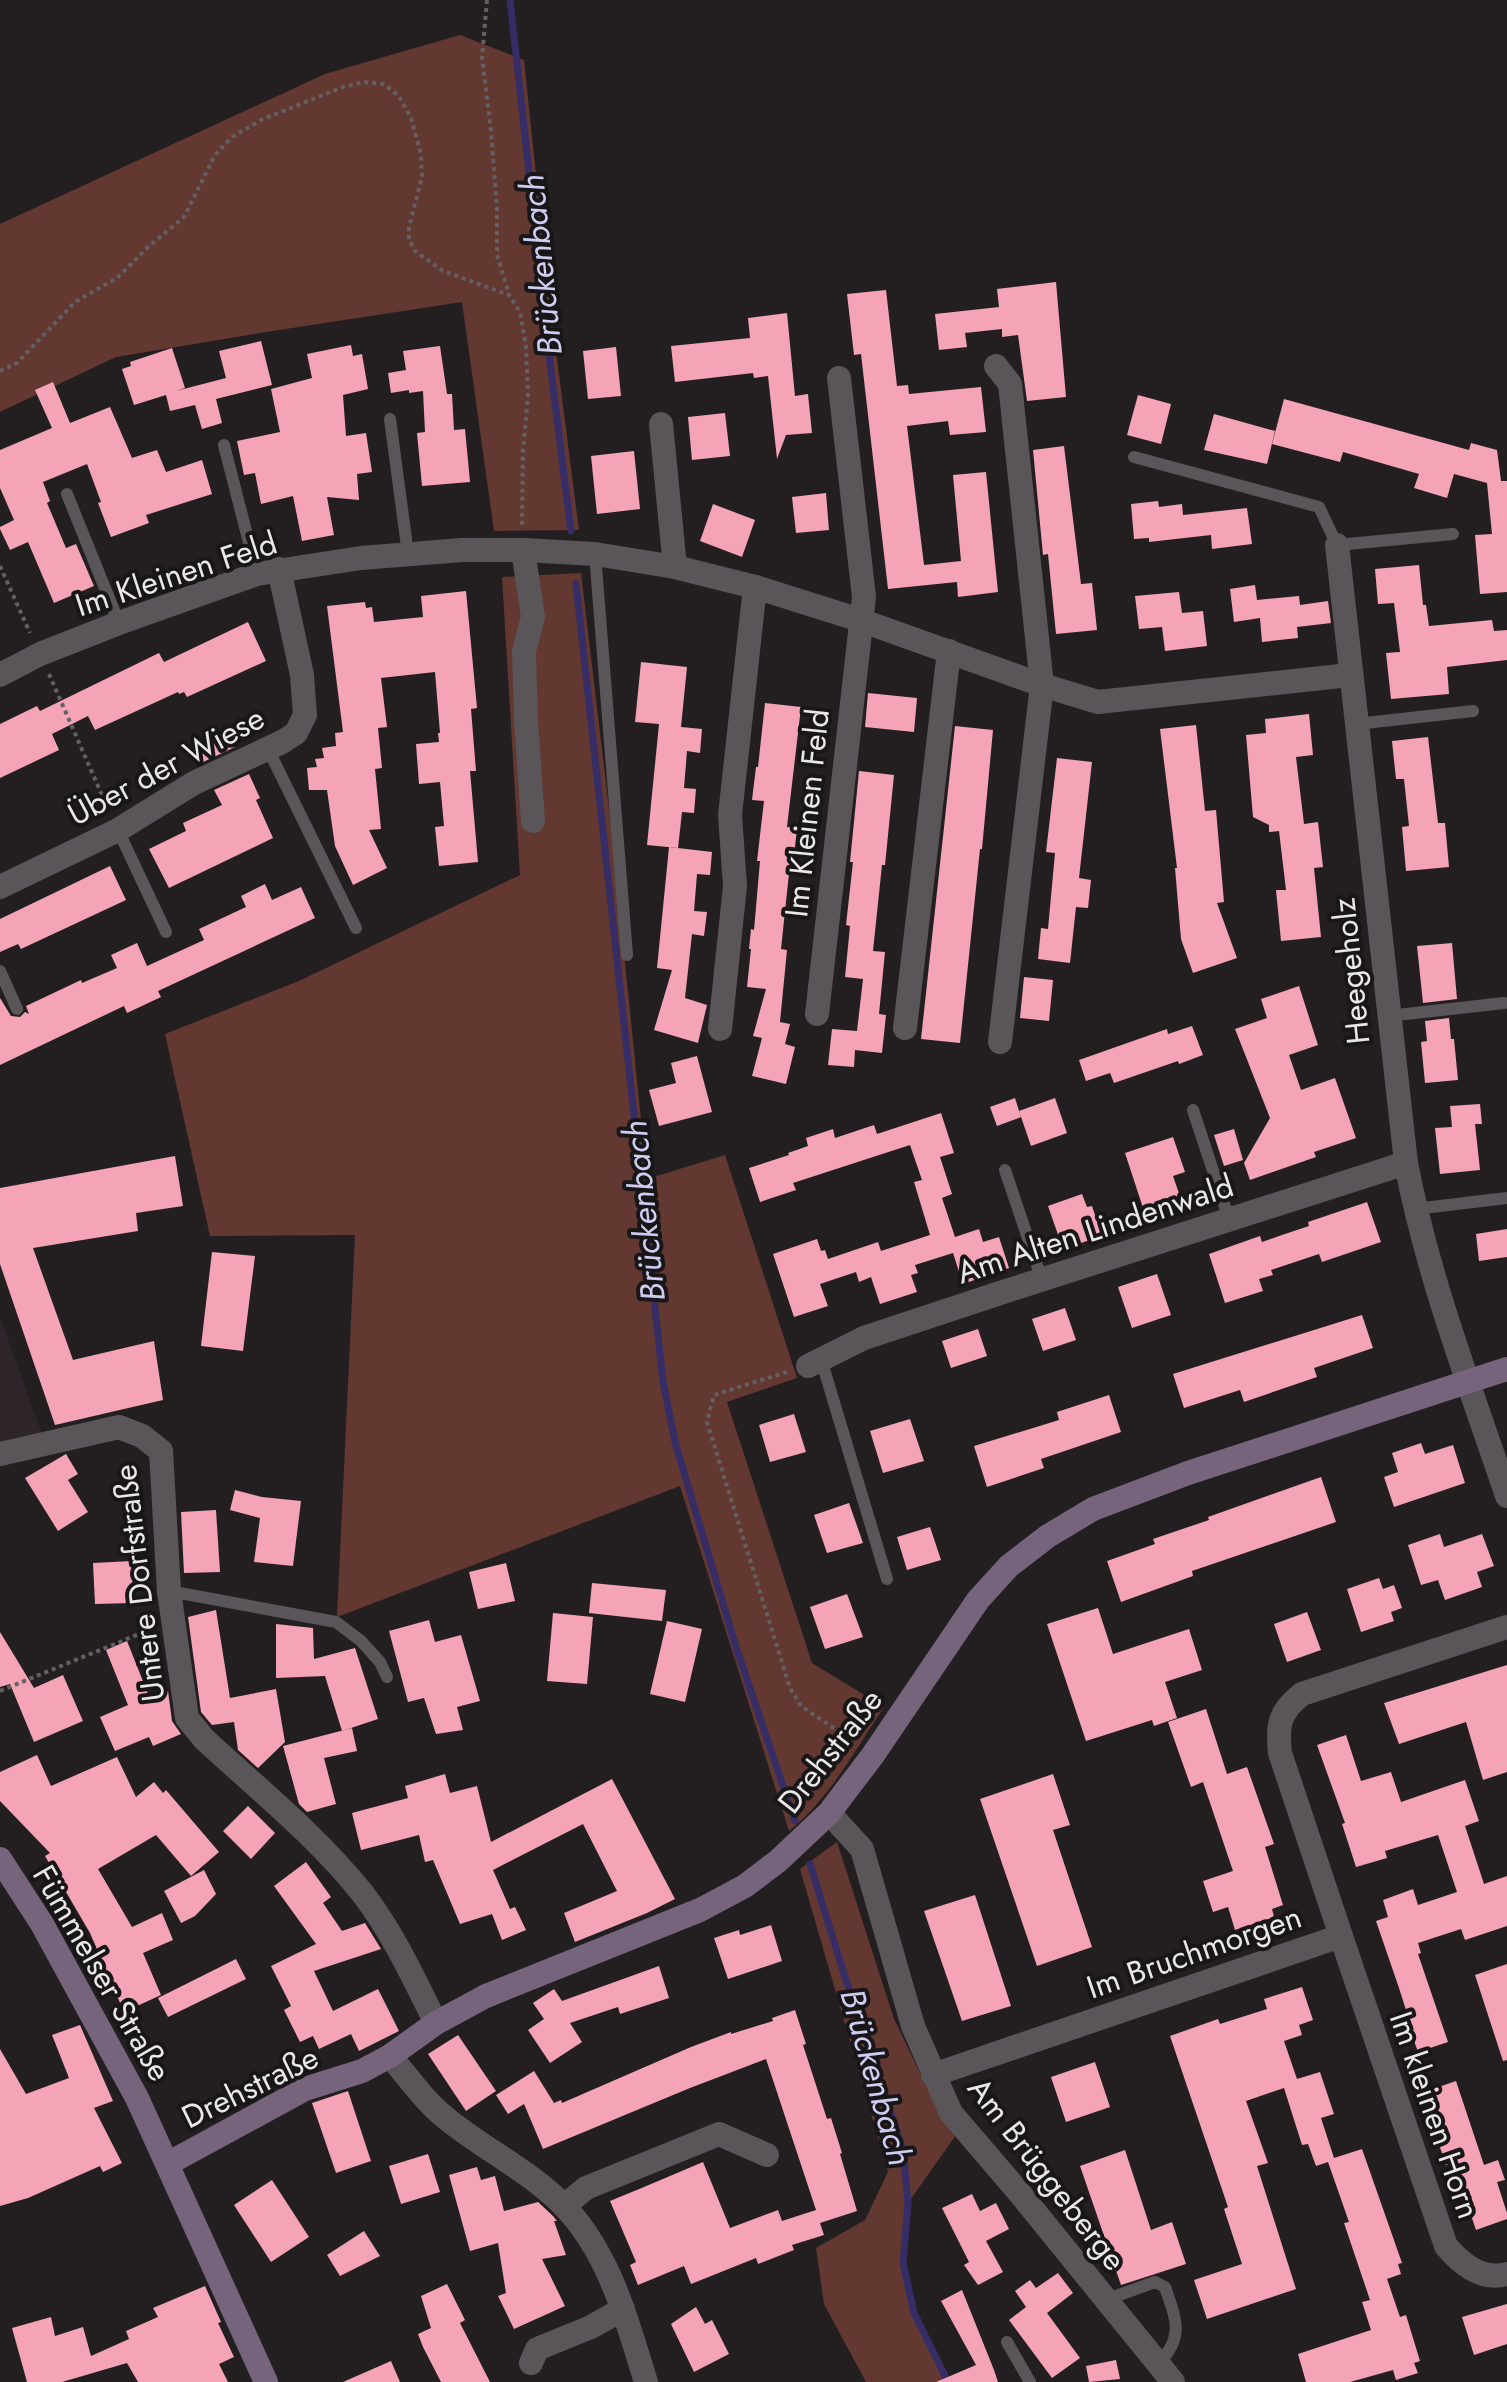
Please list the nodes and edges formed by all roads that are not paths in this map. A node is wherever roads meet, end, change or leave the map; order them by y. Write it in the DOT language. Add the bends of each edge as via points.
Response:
graph roads {
  1 [pos="996,366"];
  2 [pos="839,378"];
  3 [pos="390,419"];
  4 [pos="661,424"];
  5 [pos="224,445"];
  6 [pos="1134,457"];
  7 [pos="67,494"];
  8 [pos="1453,534"];
  9 [pos="1337,545"];
  10 [pos="523,550"];
  11 [pos="408,554"];
  12 [pos="595,554"];
  13 [pos="675,567"];
  14 [pos="268,572"];
  15 [pos="755,587"];
  16 [pos="860,620"];
  17 [pos="119,623"];
  18 [pos="949,651"];
  19 [pos="0,675"];
  20 [pos="1350,675"];
  21 [pos="1042,685"];
  22 [pos="1473,711"];
  23 [pos="1356,724"];
  24 [pos="268,749"];
  25 [pos="533,821"];
  26 [pos="118,830"];
  27 [pos="0,887"];
  28 [pos="356,928"];
  29 [pos="166,932"];
  30 [pos="627,955"];
  31 [pos="0,971"];
  32 [pos="1504,1003"];
  33 [pos="17,1009"];
  34 [pos="817,1014"];
  35 [pos="1388,1016"];
  36 [pos="905,1028"];
  37 [pos="720,1029"];
  38 [pos="1000,1042"];
  39 [pos="1193,1110"];
  40 [pos="1406,1163"];
  41 [pos="1005,1170"];
  42 [pos="1507,1198"];
  43 [pos="1415,1209"];
  44 [pos="1229,1219"];
  45 [pos="1042,1280"];
  46 [pos="814,1362"];
  47 [pos="1507,1369"];
  48 [pos="1468,1381"];
  49 [pos="0,1454"];
  50 [pos="1507,1496"];
  51 [pos="887,1579"];
  52 [pos="169,1591"];
  53 [pos="1507,1627"];
  54 [pos="387,1677"];
  55 [pos="829,1813"];
  56 [pos="0,1859"];
  57 [pos="1341,1936"];
  58 [pos="436,2023"];
  59 [pos="390,2056"];
  60 [pos="933,2075"];
  61 [pos="767,2155"];
  62 [pos="169,2163"];
  63 [pos="564,2206"];
  64 [pos="1507,2274"];
  65 [pos="1105,2300"];
  66 [pos="623,2309"];
  67 [pos="1007,2342"];
  68 [pos="531,2363"];
  69 [pos="1166,2373"];
  70 [pos="266,2382"];
  71 [pos="646,2382"];
  72 [pos="1030,2382"];
  1 -- 21 [label="street" via="1010,384"];
  2 -- 16 [label="street, Im Kleinen Feld" via="864,597"];
  3 -- 11 [label="lane"];
  4 -- 13 [label="street"];
  5 -- 14 [label="lane"];
  6 -- 9 [label="lane" via="1319,507"];
  7 -- 17 [label="lane"];
  8 -- 9 [label="lane"];
  9 -- 20 [label="street, Heegeholz"];
  10 -- 11 [label="street, Im Kleinen Feld"];
  10 -- 12 [label="street, Im Kleinen Feld"];
  10 -- 25 [label="street" via="533,617 524,651"];
  11 -- 14 [label="street, Im Kleinen Feld"];
  12 -- 13 [label="street, Im Kleinen Feld"];
  12 -- 30 [label="lane"];
  13 -- 15 [label="street, Im Kleinen Feld"];
  14 -- 17 [label="street, Im Kleinen Feld"];
  14 -- 24 [label="street, Über der Wiese" via="302,675 305,715 296,733"];
  15 -- 16 [label="street, Im Kleinen Feld"];
  15 -- 37 [label="street, Im Kleinen Feld" via="730,815 735,886"];
  16 -- 18 [label="street, Im Kleinen Feld"];
  16 -- 34 [label="street, Im Kleinen Feld"];
  17 -- 19 [label="street, Im Kleinen Feld"];
  18 -- 21 [label="street, Im Kleinen Feld"];
  18 -- 36 [label="street"];
  20 -- 21 [label="street, Im Kleinen Feld" via="1098,702"];
  20 -- 23 [label="street, Heegeholz"];
  21 -- 38 [label="street"];
  22 -- 23 [label="lane"];
  23 -- 35 [label="street, Heegeholz"];
  24 -- 26 [label="street, Über der Wiese" via="194,783"];
  24 -- 28 [label="lane"];
  26 -- 27 [label="street, Über der Wiese"];
  26 -- 29 [label="lane"];
  31 -- 33 [label="lane"];
  32 -- 35 [label="lane"];
  35 -- 40 [label="street, Heegeholz"];
  39 -- 44 [label="lane"];
  40 -- 43 [label="street, Heegeholz"];
  40 -- 44 [label="street, Am Alten Lindenwald"];
  41 -- 45 [label="lane"];
  42 -- 43 [label="lane"];
  43 -- 48 [label="street, Heegeholz"];
  44 -- 45 [label="street, Am Alten Lindenwald"];
  45 -- 46 [label="street, Am Alten Lindenwald" via="864,1338"];
  46 -- 51 [label="lane"];
  47 -- 48 [label="street, Drehstraße"];
  48 -- 50 [label="street"];
  48 -- 55 [label="street, Drehstraße" via="1188,1473 1093,1509 1048,1536 1009,1566 978,1600"];
  49 -- 52 [label="street, Untere Dorfstraße" via="119,1427 161,1451"];
  52 -- 54 [label="lane" via="336,1622 361,1641"];
  52 -- 58 [label="street, Untere Dorfstraße" via="187,1718 325,1851 364,1896"];
  53 -- 57 [label="street, Im Bruchmorgen" via="1302,1694 1287,1705 1277,1729 1280,1753"];
  55 -- 58 [label="street, Drehstraße" via="778,1861 723,1898 486,1996"];
  55 -- 60 [label="street, Am Brüggeberge" via="862,1849 913,2026"];
  56 -- 62 [label="street, Fümmelser Straße" via="70,1973"];
  57 -- 60 [label="street, Im Bruchmorgen"];
  57 -- 64 [label="street, Im kleinen Horn" via="1446,2246 1462,2264 1480,2273"];
  58 -- 59 [label="street, Drehstraße"];
  59 -- 62 [label="street, Drehstraße" via="305,2089"];
  59 -- 63 [label="street" via="446,2118"];
  60 -- 65 [label="street, Am Brüggeberge" via="951,2113"];
  61 -- 63 [label="street" via="719,2134 586,2188"];
  62 -- 70 [label="street, Fümmelser Straße"];
  63 -- 66 [label="street" via="602,2261"];
  65 -- 69 [label="street, Am Brüggeberge"];
  65 -- 69 [label="lane" via="1155,2282 1165,2287 1177,2321"];
  66 -- 68 [label="street" via="537,2349"];
  66 -- 71 [label="street"];
  67 -- 72 [label="lane"];
}
